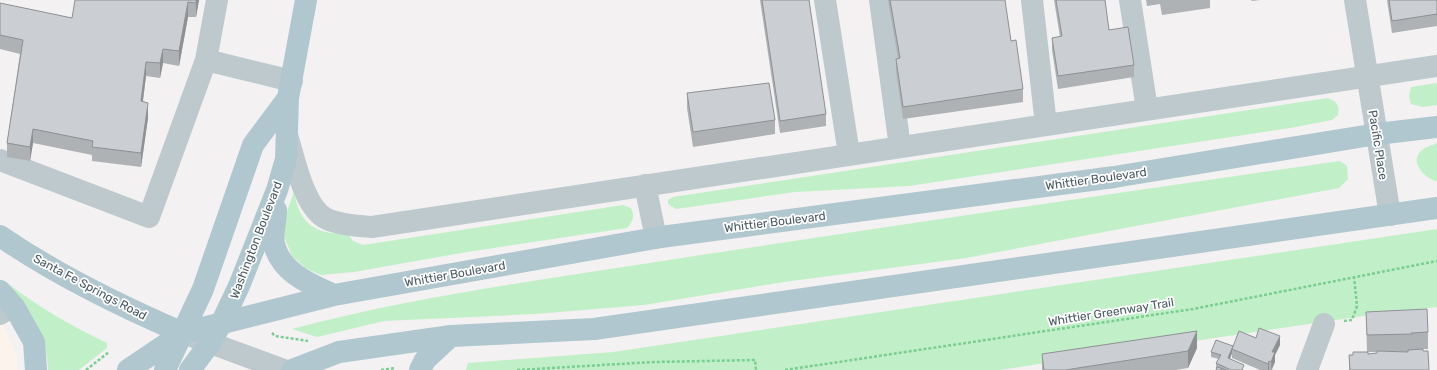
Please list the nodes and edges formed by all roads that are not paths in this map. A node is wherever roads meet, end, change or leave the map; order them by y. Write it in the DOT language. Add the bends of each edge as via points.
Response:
graph roads {
  1 [pos="217,0"];
  2 [pos="306,0"];
  3 [pos="825,0"];
  4 [pos="880,0"];
  5 [pos="1032,0"];
  6 [pos="1130,0"];
  7 [pos="1355,0"];
  8 [pos="206,60"];
  9 [pos="1437,66"];
  10 [pos="1367,76"];
  11 [pos="290,90"];
  12 [pos="1147,109"];
  13 [pos="1046,124"];
  14 [pos="1437,127"];
  15 [pos="286,133"];
  16 [pos="1377,134"];
  17 [pos="900,147"];
  18 [pos="849,154"];
  19 [pos="0,160"];
  20 [pos="645,185"];
  21 [pos="277,190"];
  22 [pos="1437,208"];
  23 [pos="1390,215"];
  24 [pos="0,236"];
  25 [pos="656,238"];
  26 [pos="334,295"];
  27 [pos="4,304"];
  28 [pos="221,324"];
  29 [pos="1324,324"];
  30 [pos="183,332"];
  31 [pos="451,336"];
  32 [pos="210,343"];
  33 [pos="36,370"];
  34 [pos="128,370"];
  35 [pos="165,370"];
  36 [pos="190,370"];
  37 [pos="284,370"];
  38 [pos="292,370"];
  39 [pos="420,370"];
  40 [pos="1307,370"];
  1 -- 8 [label="street"];
  2 -- 11 [label="main road, Washington Boulevard"];
  3 -- 18 [label="street"];
  4 -- 17 [label="street"];
  5 -- 13 [label="street"];
  6 -- 12 [label="street"];
  7 -- 10 [label="street, Pacific Place"];
  8 -- 11 [label="street"];
  8 -- 19 [label="street" via="149,216"];
  9 -- 10 [label="street"];
  10 -- 12 [label="street"];
  10 -- 16 [label="street, Pacific Place"];
  11 -- 15 [label="main road, Washington Boulevard"];
  11 -- 30 [label="main road, Washington Boulevard" via="253,145 203,289"];
  12 -- 13 [label="street"];
  13 -- 17 [label="street"];
  14 -- 16 [label="main road, Whittier Boulevard"];
  15 -- 20 [label="street" via="308,198 315,210 326,219 349,225 372,227"];
  15 -- 21 [label="main road, Washington Boulevard" via="286,159"];
  16 -- 23 [label="street, Pacific Place"];
  16 -- 25 [label="main road, Whittier Boulevard" via="1114,177"];
  17 -- 18 [label="street"];
  18 -- 20 [label="street"];
  20 -- 25 [label="street"];
  21 -- 26 [label="main road" via="274,243 284,265 304,280"];
  21 -- 28 [label="main road, Washington Boulevard" via="240,286"];
  22 -- 23 [label="main road"];
  23 -- 31 [label="main road" via="594,329"];
  24 -- 30 [label="main road, Santa Fe Springs Road" via="130,310"];
  25 -- 26 [label="main road, Whittier Boulevard"];
  26 -- 28 [label="main road, Whittier Boulevard"];
  27 -- 33 [label="main road" via="34,342"];
  28 -- 30 [label="main road, Whittier Boulevard"];
  28 -- 32 [label="main road, Washington Boulevard"];
  29 -- 40 [label="street"];
  30 -- 32 [label="street"];
  30 -- 34 [label="main road, Whittier Boulevard"];
  30 -- 35 [label="main road, Washington Boulevard"];
  31 -- 38 [label="main road" via="339,352"];
  31 -- 39 [label="main road" via="425,360"];
  32 -- 36 [label="main road, Washington Boulevard"];
  32 -- 37 [label="street"];
}
